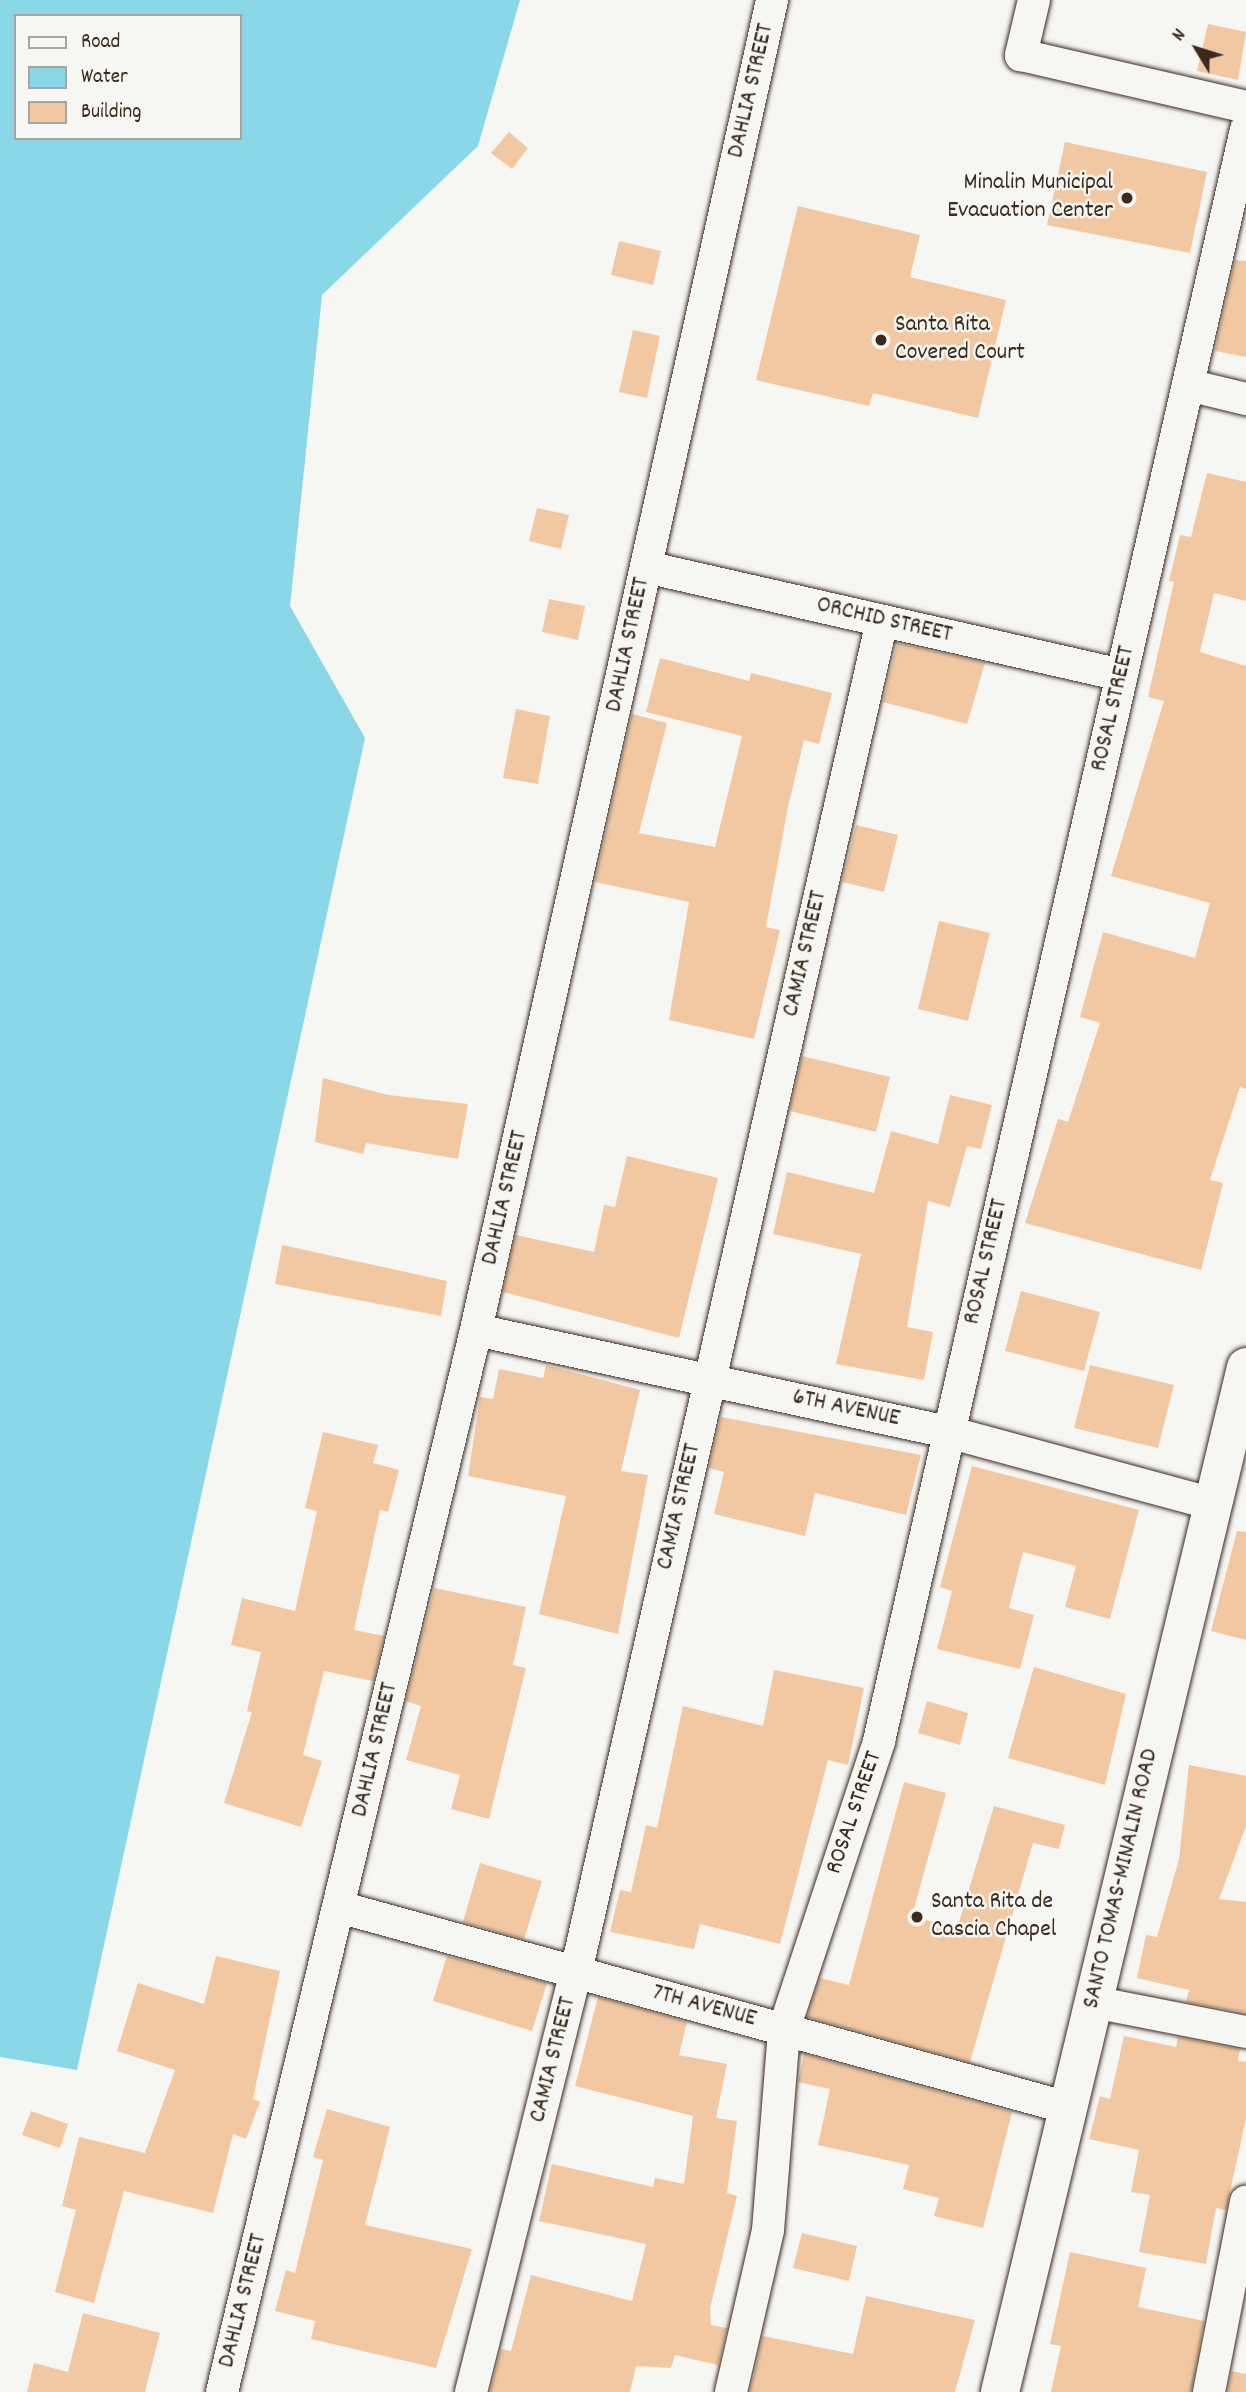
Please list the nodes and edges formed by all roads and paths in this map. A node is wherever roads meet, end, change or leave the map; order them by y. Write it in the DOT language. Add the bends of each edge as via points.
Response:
graph roads {
  1 [pos="772,0"];
  2 [pos="1034,0"];
  3 [pos="1246,107"];
  4 [pos="1246,129"];
  5 [pos="1188,385"];
  6 [pos="1246,399"];
  7 [pos="646,568"];
  8 [pos="882,621"];
  9 [pos="1122,675"];
  10 [pos="476,1330"];
  11 [pos="1246,1367"];
  12 [pos="709,1380"];
  13 [pos="948,1432"];
  14 [pos="1213,1504"];
  15 [pos="339,1907"];
  16 [pos="576,1972"];
  17 [pos="1093,2002"];
  18 [pos="784,2029"];
  19 [pos="1246,2032"];
  20 [pos="1068,2108"];
  21 [pos="1246,2202"];
  22 [pos="222,2392"];
  23 [pos="471,2392"];
  24 [pos="731,2392"];
  25 [pos="1000,2392"];
  26 [pos="1209,2392"];
  1 -- 7 [label="street, DAHLIA STREET"];
  2 -- 3 [label="street" via="1021,55"];
  4 -- 5 [label="street, ROSAL STREET"];
  5 -- 6 [label="street"];
  5 -- 9 [label="street, ROSAL STREET"];
  7 -- 8 [label="street, ORCHID STREET"];
  7 -- 10 [label="street, DAHLIA STREET"];
  8 -- 9 [label="street, ORCHID STREET"];
  8 -- 12 [label="street, CAMIA STREET"];
  9 -- 13 [label="street, ROSAL STREET"];
  10 -- 12 [label="street, 6TH AVENUE"];
  10 -- 15 [label="street, DAHLIA STREET"];
  11 -- 14 [label="main road, SANTO TOMAS-MINALIN ROAD"];
  12 -- 13 [label="street, 6TH AVENUE"];
  12 -- 16 [label="street, CAMIA STREET"];
  13 -- 14 [label="street, 6TH AVENUE"];
  13 -- 18 [label="street, ROSAL STREET" via="879,1741"];
  14 -- 17 [label="main road, SANTO TOMAS-MINALIN ROAD"];
  15 -- 16 [label="street, 7TH AVENUE"];
  15 -- 22 [label="street, DAHLIA STREET"];
  16 -- 18 [label="street, 7TH AVENUE"];
  16 -- 23 [label="street, CAMIA STREET"];
  17 -- 19 [label="street"];
  17 -- 20 [label="main road, SANTO TOMAS-MINALIN ROAD"];
  18 -- 20 [label="street, 7TH AVENUE"];
  18 -- 24 [label="street, ROSAL STREET" via="768,2230"];
  20 -- 25 [label="main road, SANTO TOMAS-MINALIN ROAD"];
  21 -- 26 [label="street"];
}
